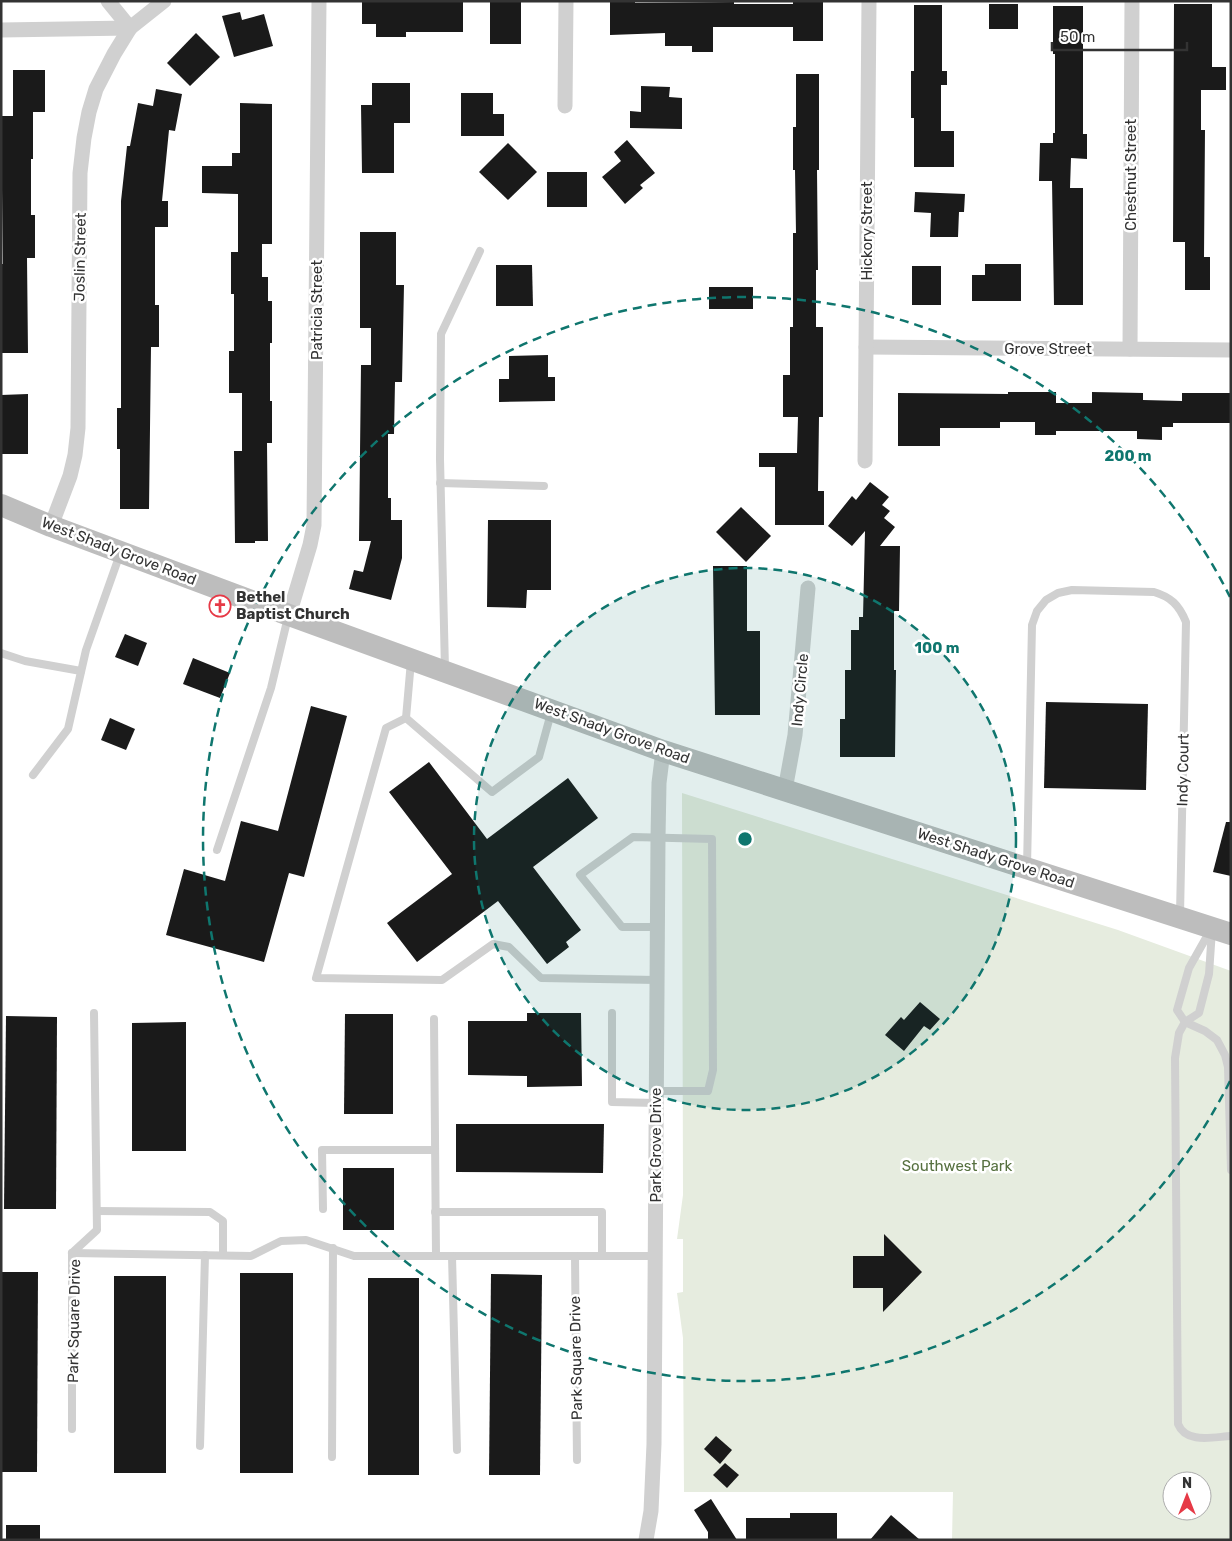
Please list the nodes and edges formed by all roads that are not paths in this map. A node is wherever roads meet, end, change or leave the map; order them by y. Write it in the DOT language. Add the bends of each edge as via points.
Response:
graph roads {
  1 [pos="108,1"];
  2 [pos="164,1"];
  3 [pos="319,1"];
  4 [pos="566,1"];
  5 [pos="869,1"];
  6 [pos="1132,1"];
  7 [pos="130,28"];
  8 [pos="1,30"];
  9 [pos="565,106"];
  10 [pos="480,251"];
  11 [pos="866,347"];
  12 [pos="1130,350"];
  13 [pos="1231,350"];
  14 [pos="865,461"];
  15 [pos="440,483"];
  16 [pos="544,486"];
  17 [pos="1,505"];
  18 [pos="51,526"];
  19 [pos="121,552"];
  20 [pos="808,588"];
  21 [pos="289,615"];
  22 [pos="1,653"];
  23 [pos="411,659"];
  24 [pos="81,670"];
  25 [pos="445,671"];
  26 [pos="552,710"];
  27 [pos="406,718"];
  28 [pos="663,751"];
  29 [pos="33,775"];
  30 [pos="785,790"];
  31 [pos="658,838"];
  32 [pos="216,850"];
  33 [pos="1027,868"];
  34 [pos="1180,917"];
  35 [pos="658,927"];
  36 [pos="1221,931"];
  37 [pos="657,980"];
  38 [pos="94,1013"];
  39 [pos="612,1013"];
  40 [pos="434,1019"];
  41 [pos="1185,1022"];
  42 [pos="656,1097"];
  43 [pos="435,1150"];
  44 [pos="1231,1170"];
  45 [pos="323,1209"];
  46 [pos="96,1211"];
  47 [pos="436,1212"];
  48 [pos="333,1248"];
  49 [pos="72,1253"];
  50 [pos="205,1255"];
  51 [pos="223,1255"];
  52 [pos="436,1256"];
  53 [pos="452,1256"];
  54 [pos="575,1256"];
  55 [pos="602,1256"];
  56 [pos="655,1256"];
  57 [pos="72,1429"];
  58 [pos="1231,1436"];
  59 [pos="200,1446"];
  60 [pos="457,1450"];
  61 [pos="332,1457"];
  62 [pos="577,1460"];
  63 [pos="646,1540"];
  1 -- 7 [label="street"];
  2 -- 7 [label="street, Joslin Street"];
  3 -- 21 [label="street, Patricia Street" via="314,525"];
  4 -- 9 [label="street"];
  5 -- 11 [label="street, Hickory Street"];
  6 -- 12 [label="street, Chestnut Street"];
  7 -- 8 [label="street"];
  7 -- 18 [label="street, Joslin Street" via="96,89 84,138 80,173 78,428 70,476"];
  10 -- 15 [label="lane" via="441,334"];
  11 -- 12 [label="street, Grove Street"];
  11 -- 14 [label="street, Hickory Street"];
  12 -- 13 [label="street, Grove Street"];
  15 -- 16 [label="lane"];
  15 -- 25 [label="lane"];
  17 -- 18 [label="main road, West Shady Grove Road"];
  18 -- 19 [label="main road, West Shady Grove Road"];
  19 -- 21 [label="main road, West Shady Grove Road"];
  19 -- 24 [label="lane"];
  20 -- 30 [label="street, Indy Circle" via="795,735"];
  21 -- 23 [label="main road, West Shady Grove Road"];
  21 -- 32 [label="lane" via="271,688"];
  22 -- 24 [label="lane" via="25,661"];
  23 -- 25 [label="main road, West Shady Grove Road"];
  23 -- 27 [label="lane"];
  24 -- 29 [label="lane" via="68,729"];
  25 -- 26 [label="main road, West Shady Grove Road"];
  26 -- 27 [label="lane" via="539,757 492,792"];
  26 -- 28 [label="main road, West Shady Grove Road"];
  27 -- 37 [label="lane" via="386,728 316,978 442,980 493,944 509,947 541,978"];
  28 -- 30 [label="main road, West Shady Grove Road"];
  28 -- 31 [label="street, Park Grove Drive"];
  30 -- 33 [label="main road, West Shady Grove Road"];
  31 -- 35 [label="street, Park Grove Drive"];
  31 -- 35 [label="lane" via="632,837 580,875 622,927"];
  31 -- 42 [label="lane" via="712,839 713,1070 708,1091"];
  33 -- 34 [label="main road, West Shady Grove Road"];
  33 -- 34 [label="lane, Indy Court" via="1032,625 1037,611 1046,600 1072,590 1165,595 1175,602 1186,622"];
  34 -- 36 [label="main road, West Shady Grove Road"];
  35 -- 37 [label="street, Park Grove Drive"];
  36 -- 41 [label="lane" via="1199,1013"];
  36 -- 41 [label="lane" via="1189,968 1178,1010"];
  37 -- 42 [label="street, Park Grove Drive"];
  38 -- 46 [label="lane"];
  39 -- 42 [label="lane" via="612,1102"];
  40 -- 43 [label="lane"];
  41 -- 44 [label="lane" via="1216,1040 1225,1055"];
  41 -- 58 [label="lane" via="1179,1033 1175,1058 1178,1424 1185,1434 1194,1438"];
  42 -- 56 [label="street, Park Grove Drive"];
  43 -- 45 [label="lane" via="322,1150"];
  43 -- 47 [label="lane"];
  46 -- 49 [label="lane" via="97,1230"];
  46 -- 51 [label="lane" via="210,1212 223,1221"];
  47 -- 52 [label="lane"];
  47 -- 55 [label="lane" via="602,1212"];
  48 -- 51 [label="lane, Park Square Drive" via="306,1240 282,1241 250,1256"];
  48 -- 52 [label="lane, Park Square Drive" via="354,1256"];
  48 -- 61 [label="lane"];
  49 -- 50 [label="lane, Park Square Drive"];
  49 -- 57 [label="lane, Park Square Drive"];
  50 -- 51 [label="lane, Park Square Drive"];
  50 -- 59 [label="lane"];
  52 -- 53 [label="lane, Park Square Drive"];
  53 -- 54 [label="lane, Park Square Drive"];
  53 -- 60 [label="lane"];
  54 -- 55 [label="lane, Park Square Drive"];
  54 -- 62 [label="lane, Park Square Drive"];
  55 -- 56 [label="lane, Park Square Drive"];
  56 -- 63 [label="street, Park Grove Drive" via="654,1444 651,1511"];
}
